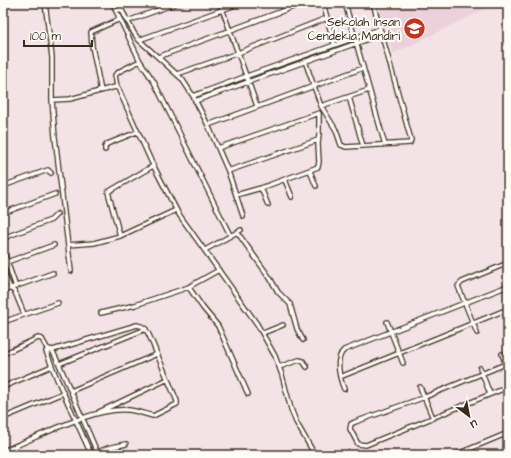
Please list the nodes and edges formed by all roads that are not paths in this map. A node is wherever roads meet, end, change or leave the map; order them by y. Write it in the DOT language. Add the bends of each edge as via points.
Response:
graph roads {
  1 [pos="45,3"];
  2 [pos="113,3"];
  3 [pos="118,3"];
  4 [pos="177,3"];
  5 [pos="220,3"];
  6 [pos="241,3"];
  7 [pos="304,3"];
  8 [pos="323,3"];
  9 [pos="345,3"];
  10 [pos="373,3"];
  11 [pos="121,9"];
  12 [pos="222,10"];
  13 [pos="116,11"];
  14 [pos="327,18"];
  15 [pos="120,19"];
  16 [pos="128,21"];
  17 [pos="380,29"];
  18 [pos="230,30"];
  19 [pos="382,34"];
  20 [pos="355,38"];
  21 [pos="139,40"];
  22 [pos="356,43"];
  23 [pos="334,44"];
  24 [pos="238,53"];
  25 [pos="158,57"];
  26 [pos="140,61"];
  27 [pos="305,61"];
  28 [pos="287,62"];
  29 [pos="289,67"];
  30 [pos="363,68"];
  31 [pos="177,74"];
  32 [pos="247,76"];
  33 [pos="249,81"];
  34 [pos="313,86"];
  35 [pos="117,87"];
  36 [pos="369,90"];
  37 [pos="101,91"];
  38 [pos="193,96"];
  39 [pos="349,97"];
  40 [pos="52,100"];
  41 [pos="195,101"];
  42 [pos="257,106"];
  43 [pos="321,106"];
  44 [pos="323,111"];
  45 [pos="319,113"];
  46 [pos="208,125"];
  47 [pos="138,132"];
  48 [pos="318,140"];
  49 [pos="385,145"];
  50 [pos="363,146"];
  51 [pos="218,148"];
  52 [pos="105,150"];
  53 [pos="153,166"];
  54 [pos="228,171"];
  55 [pos="310,171"];
  56 [pos="51,173"];
  57 [pos="285,180"];
  58 [pos="3,186"];
  59 [pos="316,186"];
  60 [pos="261,188"];
  61 [pos="55,194"];
  62 [pos="236,195"];
  63 [pos="292,197"];
  64 [pos="268,206"];
  65 [pos="176,210"];
  66 [pos="3,213"];
  67 [pos="57,214"];
  68 [pos="243,216"];
  69 [pos="230,235"];
  70 [pos="120,236"];
  71 [pos="3,238"];
  72 [pos="54,245"];
  73 [pos="68,245"];
  74 [pos="3,250"];
  75 [pos="204,250"];
  76 [pos="7,262"];
  77 [pos="508,263"];
  78 [pos="3,270"];
  79 [pos="219,270"];
  80 [pos="71,271"];
  81 [pos="53,273"];
  82 [pos="16,286"];
  83 [pos="508,286"];
  84 [pos="189,287"];
  85 [pos="10,288"];
  86 [pos="3,291"];
  87 [pos="15,292"];
  88 [pos="58,303"];
  89 [pos="465,303"];
  90 [pos="508,309"];
  91 [pos="101,313"];
  92 [pos="24,314"];
  93 [pos="3,322"];
  94 [pos="387,322"];
  95 [pos="473,323"];
  96 [pos="283,325"];
  97 [pos="146,329"];
  98 [pos="391,332"];
  99 [pos="263,333"];
  100 [pos="477,333"];
  101 [pos="303,340"];
  102 [pos="47,348"];
  103 [pos="52,350"];
  104 [pos="46,352"];
  105 [pos="400,353"];
  106 [pos="3,354"];
  107 [pos="157,354"];
  108 [pos="502,354"];
  109 [pos="403,363"];
  110 [pos="507,363"];
  111 [pos="59,364"];
  112 [pos="52,366"];
  113 [pos="279,367"];
  114 [pos="307,368"];
  115 [pos="480,368"];
  116 [pos="508,371"];
  117 [pos="482,374"];
  118 [pos="64,376"];
  119 [pos="340,377"];
  120 [pos="57,379"];
  121 [pos="168,379"];
  122 [pos="420,386"];
  123 [pos="3,387"];
  124 [pos="508,387"];
  125 [pos="344,389"];
  126 [pos="71,391"];
  127 [pos="63,393"];
  128 [pos="248,394"];
  129 [pos="490,394"];
  130 [pos="425,397"];
  131 [pos="93,415"];
  132 [pos="3,418"];
  133 [pos="82,418"];
  134 [pos="433,418"];
  135 [pos="76,421"];
  136 [pos="508,433"];
  137 [pos="126,444"];
  138 [pos="3,451"];
  139 [pos="97,452"];
  140 [pos="90,455"];
  141 [pos="314,455"];
  142 [pos="455,455"];
  1 -- 40 [label="street" via="52,57"];
  2 -- 13 [label="street"];
  3 -- 11 [label="street"];
  4 -- 16 [label="street"];
  5 -- 12 [label="street"];
  6 -- 12 [label="street"];
  7 -- 18 [label="street"];
  8 -- 14 [label="street"];
  9 -- 20 [label="street"];
  10 -- 17 [label="street"];
  11 -- 13 [label="street"];
  11 -- 16 [label="street"];
  12 -- 18 [label="street"];
  12 -- 21 [label="street"];
  13 -- 15 [label="street"];
  14 -- 23 [label="street"];
  14 -- 24 [label="street"];
  15 -- 26 [label="street"];
  15 -- 37 [label="street" via="91,32"];
  16 -- 21 [label="street"];
  17 -- 19 [label="street"];
  17 -- 20 [label="street"];
  18 -- 24 [label="street"];
  18 -- 25 [label="street"];
  19 -- 22 [label="street"];
  19 -- 49 [label="street" via="411,140 407,144"];
  20 -- 22 [label="street"];
  20 -- 23 [label="street"];
  21 -- 25 [label="street"];
  22 -- 27 [label="street"];
  22 -- 30 [label="street"];
  23 -- 28 [label="street"];
  24 -- 31 [label="street"];
  24 -- 32 [label="street"];
  25 -- 31 [label="street"];
  26 -- 35 [label="street" via="115,75"];
  26 -- 69 [label="street" via="154,82"];
  27 -- 29 [label="street"];
  27 -- 34 [label="street"];
  28 -- 29 [label="street"];
  28 -- 32 [label="street"];
  29 -- 33 [label="street"];
  30 -- 34 [label="street"];
  30 -- 36 [label="street"];
  31 -- 38 [label="street"];
  32 -- 33 [label="street"];
  32 -- 38 [label="street"];
  33 -- 41 [label="street"];
  33 -- 42 [label="street"];
  34 -- 42 [label="street"];
  34 -- 43 [label="street"];
  35 -- 37 [label="street"];
  35 -- 47 [label="street"];
  36 -- 39 [label="street"];
  36 -- 49 [label="street"];
  37 -- 40 [label="street" via="70,99"];
  38 -- 41 [label="street"];
  39 -- 43 [label="street"];
  39 -- 50 [label="street"];
  40 -- 73 [label="street"];
  41 -- 46 [label="street"];
  42 -- 46 [label="street"];
  43 -- 44 [label="street"];
  44 -- 45 [label="street"];
  44 -- 50 [label="street" via="336,130 341,145"];
  45 -- 48 [label="street"];
  45 -- 51 [label="street"];
  46 -- 51 [label="street"];
  47 -- 52 [label="street" via="107,144"];
  47 -- 53 [label="street"];
  48 -- 54 [label="street"];
  48 -- 55 [label="street" via="319,164"];
  49 -- 50 [label="street"];
  51 -- 54 [label="street"];
  53 -- 65 [label="street"];
  53 -- 70 [label="street" via="108,192"];
  54 -- 62 [label="street"];
  55 -- 57 [label="street"];
  55 -- 59 [label="street"];
  56 -- 58 [label="street" via="48,170"];
  57 -- 60 [label="street"];
  57 -- 63 [label="street"];
  60 -- 62 [label="street"];
  60 -- 64 [label="street"];
  61 -- 66 [label="street"];
  62 -- 68 [label="street"];
  65 -- 70 [label="street"];
  65 -- 75 [label="street"];
  67 -- 71 [label="street" via="51,220"];
  69 -- 75 [label="street"];
  69 -- 101 [label="street" via="239,231 278,292 290,304"];
  70 -- 73 [label="street" via="94,243"];
  72 -- 76 [label="street"];
  73 -- 80 [label="street"];
  74 -- 76 [label="street"];
  75 -- 79 [label="street"];
  76 -- 82 [label="street"];
  77 -- 89 [label="street" via="460,283 458,288"];
  78 -- 85 [label="street"];
  79 -- 84 [label="street"];
  79 -- 99 [label="street"];
  81 -- 82 [label="street"];
  82 -- 85 [label="street"];
  82 -- 87 [label="street"];
  83 -- 89 [label="street"];
  84 -- 91 [label="street"];
  84 -- 128 [label="street" via="218,326"];
  85 -- 86 [label="street"];
  85 -- 87 [label="street"];
  87 -- 92 [label="street"];
  88 -- 92 [label="street"];
  89 -- 95 [label="street"];
  89 -- 98 [label="street"];
  90 -- 95 [label="street"];
  92 -- 93 [label="street"];
  94 -- 98 [label="street"];
  95 -- 100 [label="street"];
  95 -- 105 [label="street"];
  96 -- 99 [label="street"];
  97 -- 103 [label="street" via="137,325"];
  97 -- 107 [label="street"];
  97 -- 111 [label="street"];
  98 -- 105 [label="street"];
  98 -- 119 [label="street" via="342,352"];
  99 -- 113 [label="street"];
  102 -- 103 [label="street"];
  102 -- 104 [label="street"];
  102 -- 106 [label="street" via="40,338"];
  103 -- 104 [label="street"];
  103 -- 111 [label="street"];
  104 -- 112 [label="street"];
  105 -- 109 [label="street"];
  105 -- 119 [label="street"];
  107 -- 121 [label="street"];
  107 -- 126 [label="street"];
  108 -- 110 [label="street"];
  110 -- 116 [label="street"];
  110 -- 117 [label="street"];
  111 -- 118 [label="street"];
  112 -- 120 [label="street"];
  112 -- 123 [label="street"];
  113 -- 114 [label="street" via="299,360 303,361"];
  113 -- 141 [label="street" via="296,422"];
  115 -- 117 [label="street"];
  117 -- 129 [label="street"];
  117 -- 130 [label="street"];
  118 -- 120 [label="street"];
  118 -- 126 [label="street"];
  119 -- 125 [label="street"];
  120 -- 127 [label="street"];
  121 -- 131 [label="street"];
  121 -- 131 [label="street" via="178,403 158,415 129,410"];
  122 -- 130 [label="street"];
  124 -- 129 [label="street"];
  126 -- 133 [label="street"];
  127 -- 132 [label="street"];
  127 -- 135 [label="street"];
  129 -- 134 [label="street"];
  130 -- 134 [label="street"];
  130 -- 134 [label="street" via="355,422 351,424 350,429 358,444 363,445"];
  131 -- 133 [label="street"];
  133 -- 135 [label="street"];
  133 -- 139 [label="street"];
  135 -- 138 [label="street"];
  135 -- 140 [label="street"];
  136 -- 142 [label="street"];
  137 -- 139 [label="street"];
  139 -- 140 [label="street"];
}
